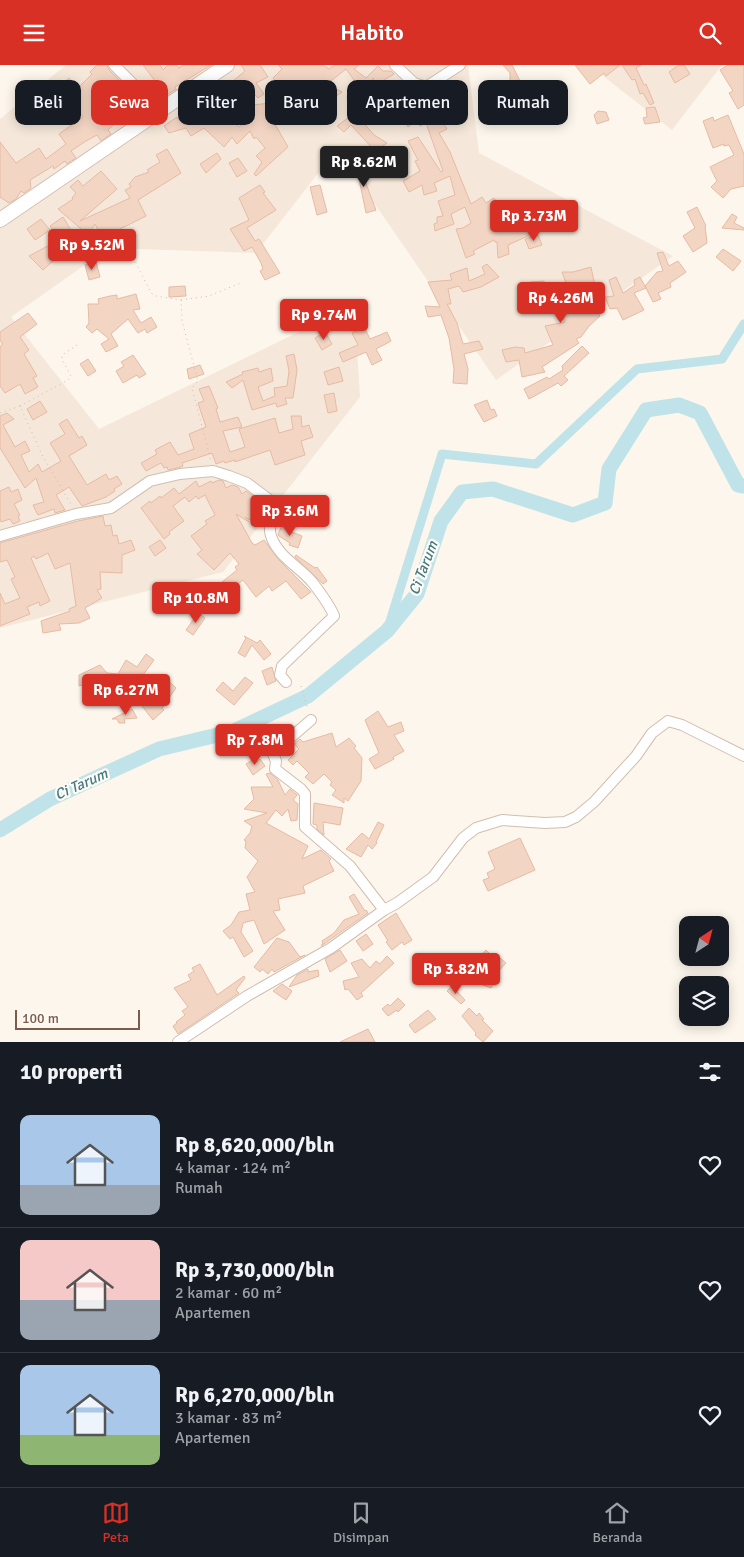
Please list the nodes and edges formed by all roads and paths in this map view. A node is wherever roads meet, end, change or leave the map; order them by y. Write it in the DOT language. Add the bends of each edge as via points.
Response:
graph roads {
  1 [pos="114,65"];
  2 [pos="227,65"];
  3 [pos="395,65"];
  4 [pos="460,65"];
  5 [pos="129,80"];
  6 [pos="168,106"];
  7 [pos="139,125"];
  8 [pos="0,220"];
  9 [pos="120,231"];
  10 [pos="242,282"];
  11 [pos="181,300"];
  12 [pos="77,345"];
  13 [pos="20,406"];
  14 [pos="0,413"];
  15 [pos="214,471"];
  16 [pos="76,514"];
  17 [pos="0,537"];
  18 [pos="286,681"];
  19 [pos="301,686"];
  20 [pos="310,718"];
  21 [pos="744,756"];
  22 [pos="384,910"];
  23 [pos="178,1042"];
  1 -- 5 [label="street"];
  2 -- 6 [label="main road"];
  3 -- 4 [label="street" via="414,83 426,87"];
  7 -- 8 [label="main road"];
  9 -- 11 [label="path" via="151,293"];
  10 -- 11 [label="path" via="209,296"];
  11 -- 15 [label="path" via="182,321 198,381 192,388"];
  12 -- 13 [label="path" via="62,355 71,376 68,380"];
  13 -- 14 [label="path"];
  13 -- 16 [label="path" via="43,457"];
  15 -- 16 [label="street" via="150,481 111,509"];
  15 -- 18 [label="street" via="247,483 271,501 272,539 286,559 312,582 334,615 282,666 280,675"];
  16 -- 17 [label="street"];
  19 -- 20 [label="path"];
  20 -- 22 [label="street" via="274,752 275,769 305,794 305,827 350,866"];
  21 -- 22 [label="street" via="668,721 652,733 636,756 581,814 565,822 502,820 476,828 463,838 433,877"];
  22 -- 23 [label="street" via="331,948 247,996"];
}
